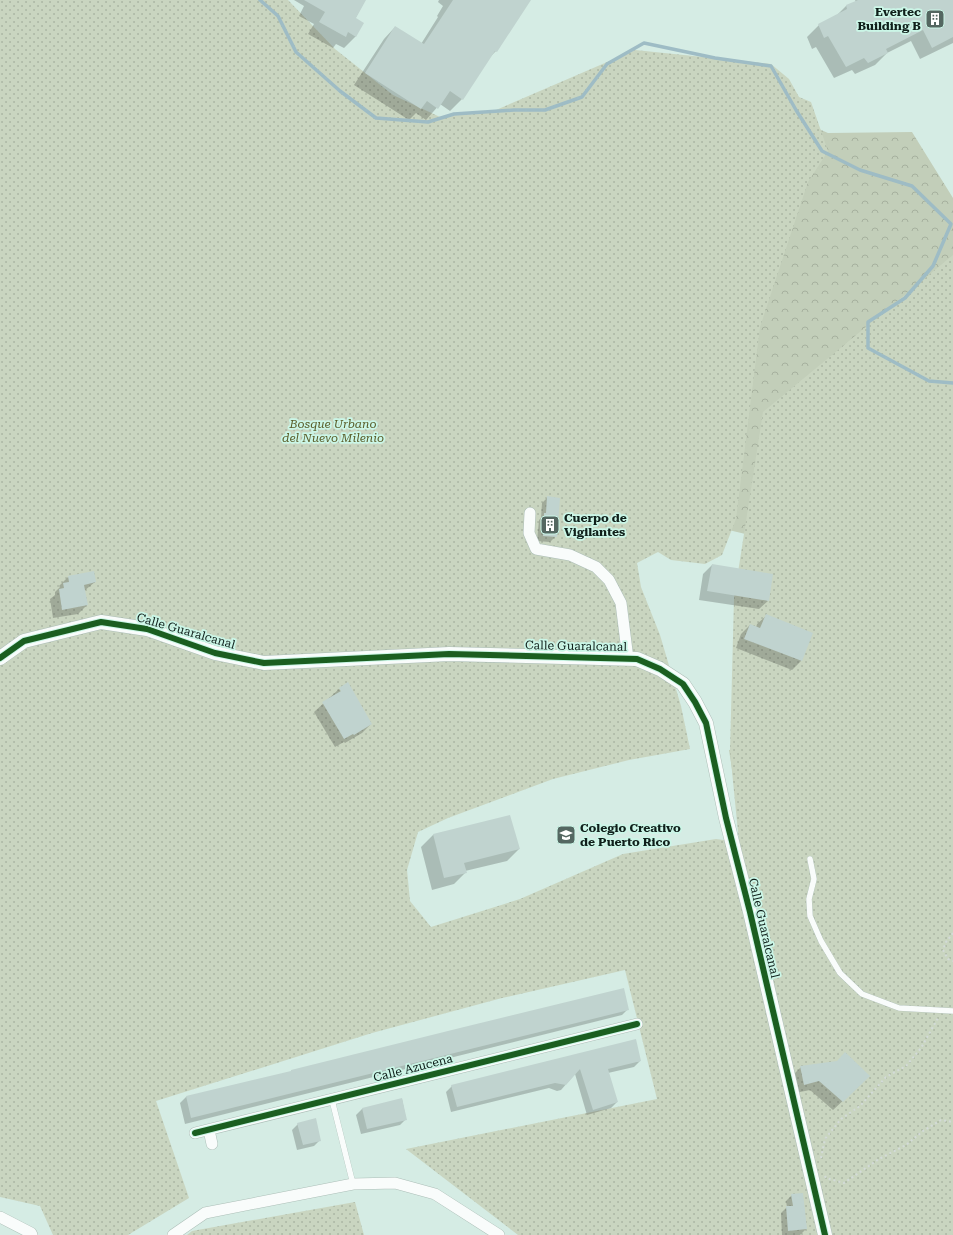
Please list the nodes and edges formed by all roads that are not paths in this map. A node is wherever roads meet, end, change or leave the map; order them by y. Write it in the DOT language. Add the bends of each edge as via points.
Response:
graph roads {
  1 [pos="530,513"];
  2 [pos="0,658"];
  3 [pos="628,659"];
  4 [pos="810,859"];
  5 [pos="953,1011"];
  6 [pos="637,1024"];
  7 [pos="332,1100"];
  8 [pos="209,1130"];
  9 [pos="195,1133"];
  10 [pos="212,1144"];
  11 [pos="353,1184"];
  12 [pos="0,1217"];
  13 [pos="32,1235"];
  14 [pos="173,1235"];
  15 [pos="499,1235"];
  16 [pos="825,1235"];
  1 -- 3 [label="street" via="529,532 536,549 570,555 596,567 609,580 621,603"];
  2 -- 3 [label="street, Calle Guaralcanal" via="24,641 101,622 147,629 214,653 264,663 449,654"];
  3 -- 16 [label="street, Calle Guaralcanal" via="637,659 660,669 683,684 696,702 706,723 726,818"];
  4 -- 5 [label="lane" via="814,879 809,899 810,916 840,973 862,994 899,1008"];
  6 -- 7 [label="street, Calle Azucena"];
  7 -- 8 [label="street, Calle Azucena"];
  7 -- 11 [label="lane"];
  8 -- 9 [label="street, Calle Azucena"];
  8 -- 10 [label="street"];
  11 -- 14 [label="street" via="205,1213"];
  11 -- 15 [label="street" via="395,1184 435,1194"];
  12 -- 13 [label="street"];
}
